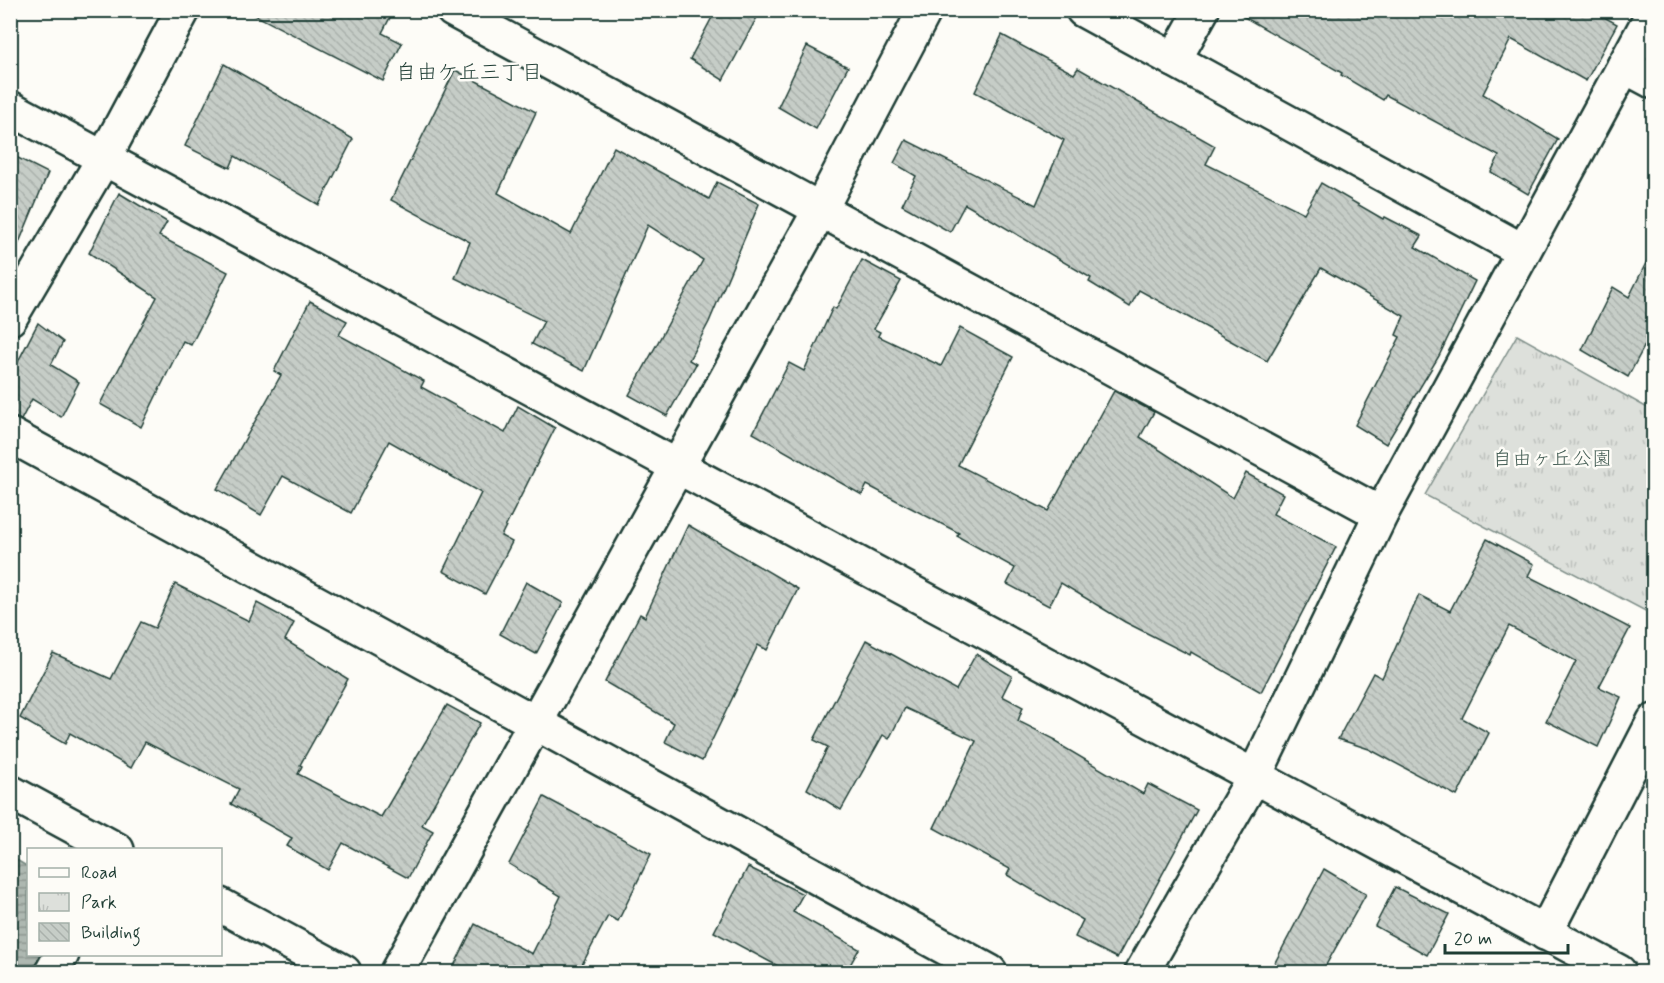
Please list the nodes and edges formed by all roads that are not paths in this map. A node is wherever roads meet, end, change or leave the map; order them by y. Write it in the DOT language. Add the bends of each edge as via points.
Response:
graph roads {
  1 [pos="183,10"];
  2 [pos="453,10"];
  3 [pos="925,10"];
  4 [pos="1083,10"];
  5 [pos="1202,10"];
  6 [pos="1653,11"];
  7 [pos="1174,60"];
  8 [pos="1624,66"];
  9 [pos="1653,82"];
  10 [pos="10,108"];
  11 [pos="104,158"];
  12 [pos="820,210"];
  13 [pos="1523,251"];
  14 [pos="10,318"];
  15 [pos="10,435"];
  16 [pos="676,466"];
  17 [pos="1381,514"];
  18 [pos="1653,721"];
  19 [pos="535,723"];
  20 [pos="1254,777"];
  21 [pos="10,792"];
  22 [pos="115,848"];
  23 [pos="222,906"];
  24 [pos="1545,933"];
  25 [pos="61,956"];
  26 [pos="52,972"];
  27 [pos="344,972"];
  28 [pos="397,972"];
  29 [pos="990,972"];
  30 [pos="1142,972"];
  31 [pos="1619,972"];
  1 -- 11 [label="street"];
  2 -- 12 [label="street"];
  3 -- 12 [label="street"];
  4 -- 7 [label="street"];
  5 -- 7 [label="street"];
  6 -- 8 [label="street"];
  7 -- 13 [label="street"];
  8 -- 9 [label="street"];
  8 -- 13 [label="street"];
  10 -- 11 [label="street"];
  11 -- 14 [label="street"];
  11 -- 16 [label="street"];
  12 -- 16 [label="street"];
  12 -- 17 [label="street"];
  13 -- 17 [label="street"];
  15 -- 19 [label="street"];
  16 -- 19 [label="street"];
  16 -- 20 [label="street"];
  17 -- 20 [label="street"];
  18 -- 24 [label="street"];
  19 -- 28 [label="street"];
  19 -- 29 [label="street"];
  20 -- 24 [label="street"];
  20 -- 30 [label="street"];
  21 -- 22 [label="street"];
  23 -- 27 [label="street"];
  24 -- 31 [label="street"];
  25 -- 26 [label="street"];
}
